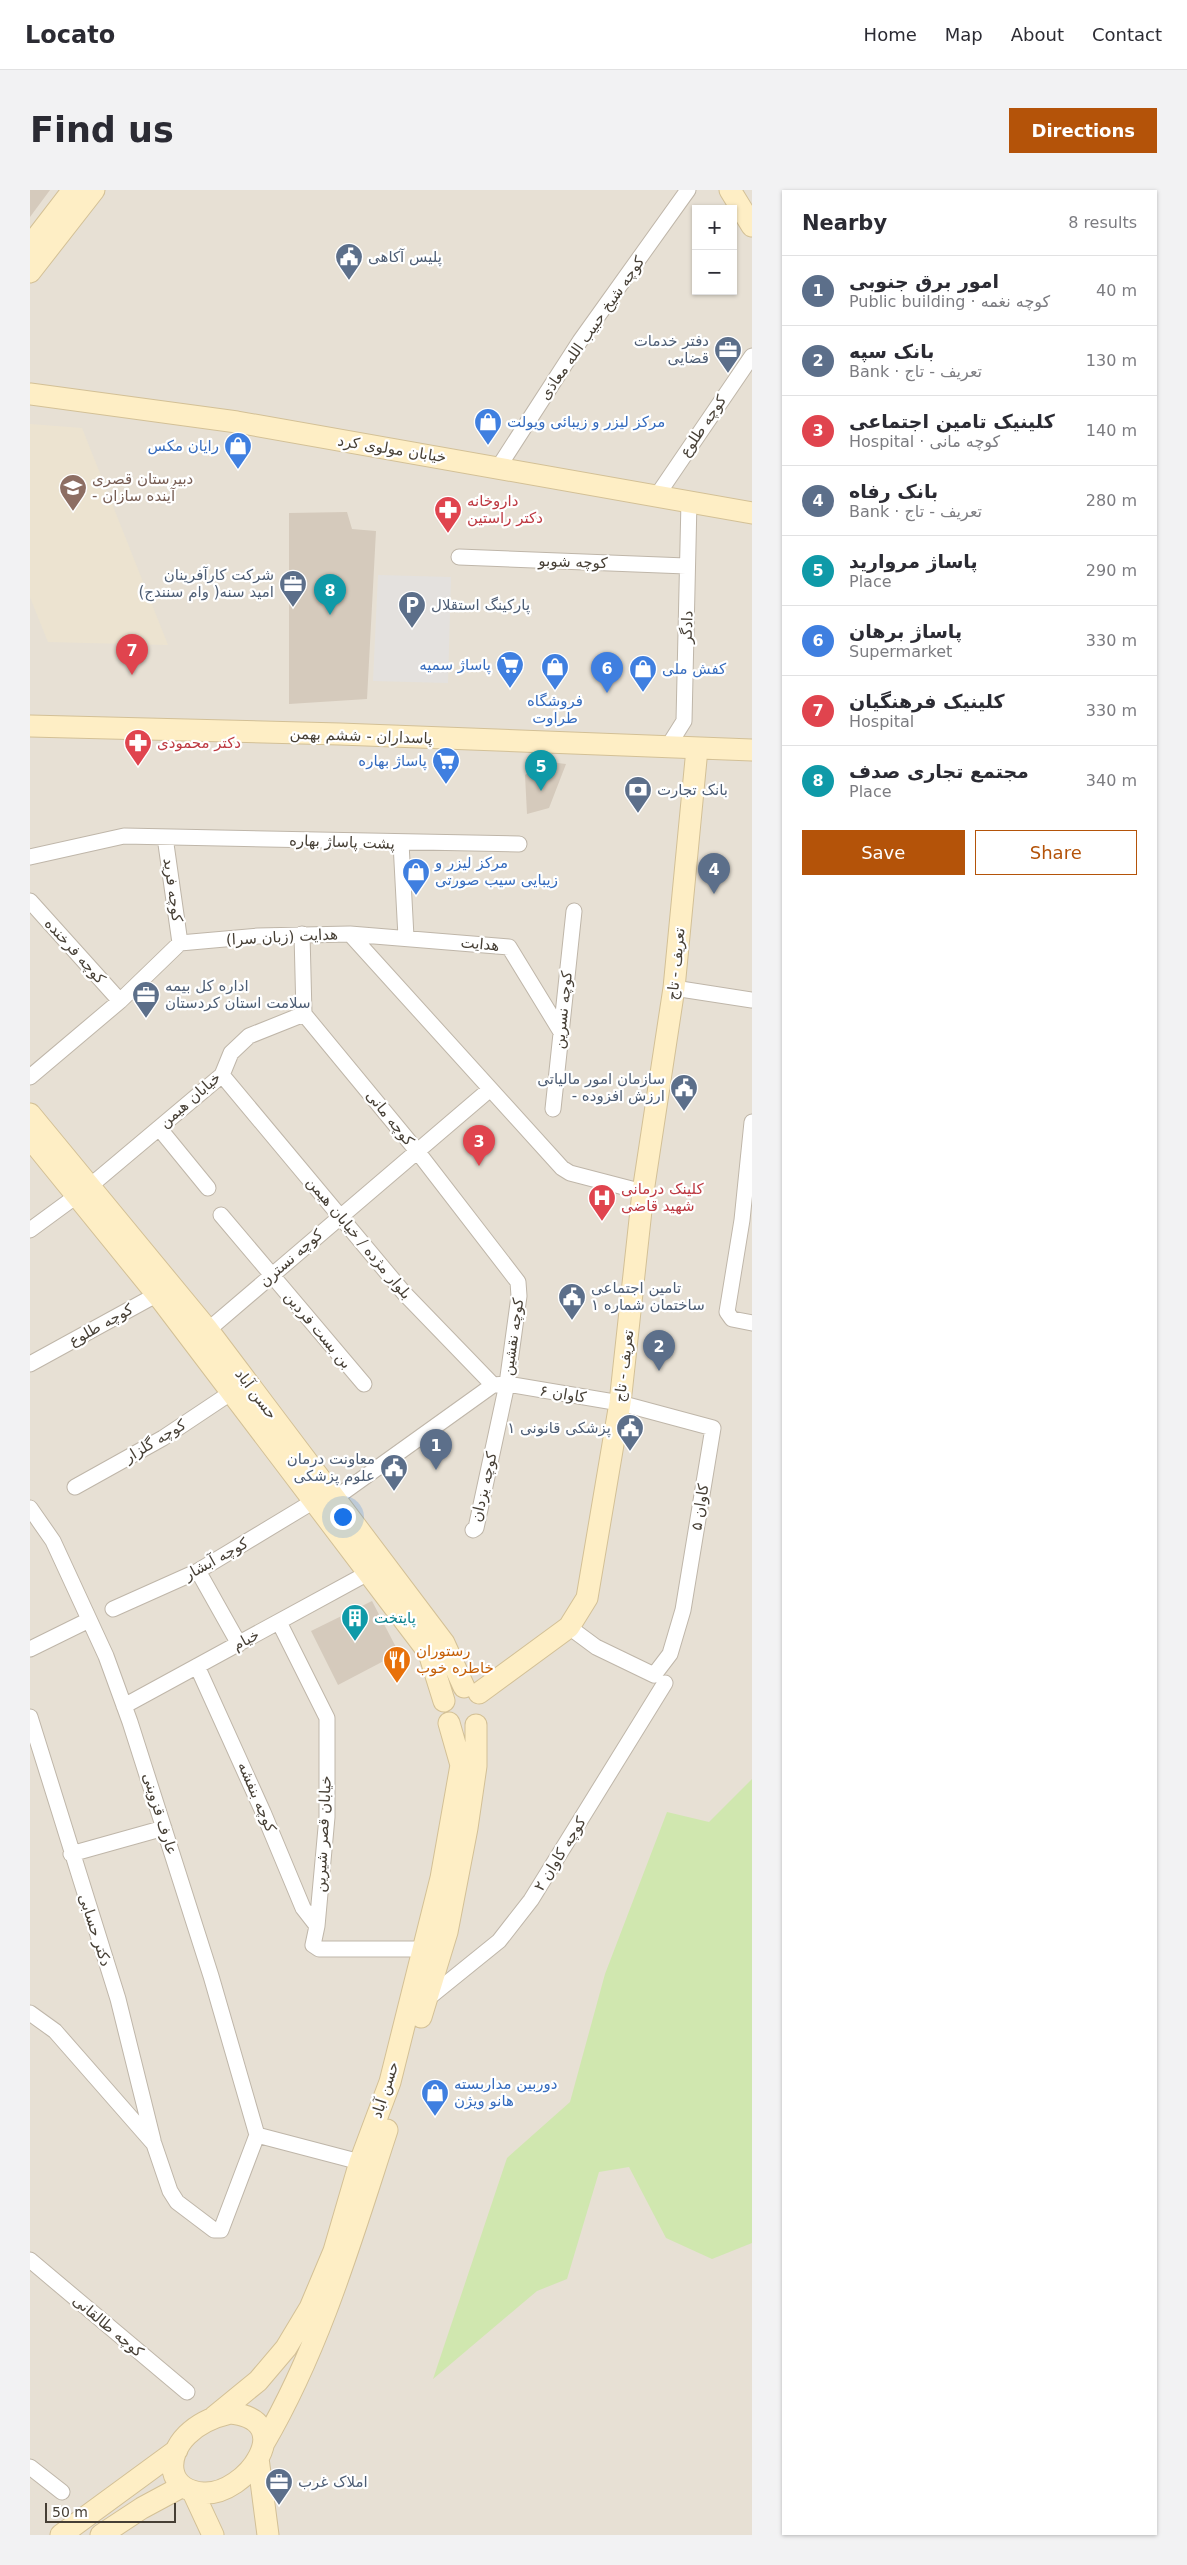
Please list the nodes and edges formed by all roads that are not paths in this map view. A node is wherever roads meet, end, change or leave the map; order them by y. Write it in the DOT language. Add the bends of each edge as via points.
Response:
graph roads {
  1 [pos="73,190"];
  2 [pos="94,190"];
  3 [pos="688,190"];
  4 [pos="730,190"];
  5 [pos="752,226"];
  6 [pos="30,246"];
  7 [pos="30,272"];
  8 [pos="752,356"];
  9 [pos="30,394"];
  10 [pos="498,468"];
  11 [pos="656,497"];
  12 [pos="689,502"];
  13 [pos="752,513"];
  14 [pos="458,557"];
  15 [pos="686,566"];
  16 [pos="30,726"];
  17 [pos="667,748"];
  18 [pos="697,749"];
  19 [pos="752,750"];
  20 [pos="165,837"];
  21 [pos="401,843"];
  22 [pos="519,844"];
  23 [pos="30,857"];
  24 [pos="30,901"];
  25 [pos="574,911"];
  26 [pos="302,934"];
  27 [pos="350,934"];
  28 [pos="406,937"];
  29 [pos="180,943"];
  30 [pos="674,988"];
  31 [pos="752,1000"];
  32 [pos="120,1001"];
  33 [pos="304,1014"];
  34 [pos="561,1032"];
  35 [pos="222,1075"];
  36 [pos="30,1077"];
  37 [pos="489,1090"];
  38 [pos="553,1109"];
  39 [pos="30,1114"];
  40 [pos="752,1122"];
  41 [pos="159,1128"];
  42 [pos="30,1138"];
  43 [pos="417,1151"];
  44 [pos="208,1188"];
  45 [pos="83,1191"];
  46 [pos="643,1192"];
  47 [pos="221,1215"];
  48 [pos="340,1216"];
  49 [pos="30,1230"];
  50 [pos="271,1275"];
  51 [pos="519,1289"];
  52 [pos="165,1290"];
  53 [pos="752,1323"];
  54 [pos="208,1330"];
  55 [pos="30,1364"];
  56 [pos="364,1384"];
  57 [pos="500,1385"];
  58 [pos="232,1392"];
  59 [pos="620,1403"];
  60 [pos="76,1487"];
  61 [pos="323,1503"];
  62 [pos="30,1508"];
  63 [pos="473,1530"];
  64 [pos="198,1571"];
  65 [pos="368,1573"];
  66 [pos="113,1609"];
  67 [pos="89,1620"];
  68 [pos="279,1622"];
  69 [pos="568,1627"];
  70 [pos="239,1644"];
  71 [pos="30,1648"];
  72 [pos="198,1666"];
  73 [pos="659,1679"];
  74 [pos="471,1690"];
  75 [pos="444,1702"];
  76 [pos="124,1706"];
  77 [pos="30,1717"];
  78 [pos="449,1723"];
  79 [pos="476,1725"];
  80 [pos="164,1828"];
  81 [pos="71,1854"];
  82 [pos="317,1926"];
  83 [pos="423,1949"];
  84 [pos="426,2000"];
  85 [pos="30,2013"];
  86 [pos="257,2135"];
  87 [pos="154,2144"];
  88 [pos="360,2162"];
  89 [pos="30,2260"];
  90 [pos="187,2392"];
  91 [pos="214,2417"];
  92 [pos="177,2450"];
  93 [pos="261,2450"];
  94 [pos="30,2467"];
  95 [pos="187,2490"];
  96 [pos="62,2492"];
  97 [pos="61,2535"];
  98 [pos="102,2535"];
  99 [pos="213,2535"];
  100 [pos="268,2535"];
  1 -- 6 [label="street"];
  2 -- 7 [label="street"];
  3 -- 10 [label="street, کوچه شیخ حبیب الله معاذی" via="580,341"];
  4 -- 5 [label="street"];
  8 -- 11 [label="street, کوچه طلوع"];
  9 -- 10 [label="street, خیابان مولوی کرد" via="237,422"];
  10 -- 11 [label="street, خیابان مولوی کرد"];
  11 -- 12 [label="street, خیابان مولوی کرد"];
  12 -- 13 [label="street, خیابان مولوی کرد"];
  12 -- 15 [label="street, دادگر"];
  14 -- 15 [label="street, کوچه شوبو"];
  15 -- 17 [label="street, دادگر" via="684,721"];
  16 -- 17 [label="street, پاسداران - ششم بهمن" via="340,734"];
  17 -- 18 [label="street, پاسداران - ششم بهمن"];
  18 -- 19 [label="street, پاسداران - ششم بهمن"];
  18 -- 30 [label="street, تعریف - تاج"];
  20 -- 21 [label="street, پشت پاساژ بهاره"];
  20 -- 23 [label="street, پشت پاساژ بهاره" via="124,836"];
  20 -- 29 [label="street, کوچه فرید"];
  21 -- 22 [label="street, پشت پاساژ بهاره"];
  21 -- 28 [label="street"];
  24 -- 32 [label="street, کوچه فرخنده"];
  25 -- 34 [label="street, کوچه نسرین"];
  26 -- 27 [label="street, هدایت (زبان سرا)"];
  26 -- 29 [label="street, هدایت (زبان سرا)"];
  26 -- 33 [label="street"];
  27 -- 28 [label="street, هدایت"];
  27 -- 37 [label="street, هدایت (زبان سرا)" via="430,1020"];
  28 -- 34 [label="street, هدایت" via="509,946"];
  29 -- 32 [label="street"];
  30 -- 31 [label="street"];
  30 -- 46 [label="street, تعریف - تاج"];
  32 -- 36 [label="street"];
  33 -- 35 [label="street, خیابان هیمن" via="249,1036 232,1053"];
  33 -- 43 [label="street, کوچه مانی"];
  34 -- 38 [label="street, کوچه نسرین"];
  35 -- 41 [label="street, خیابان هیمن"];
  35 -- 48 [label="street, بلوار مژده / خیابان هیمن"];
  37 -- 43 [label="street, کوچه نسترن"];
  37 -- 46 [label="street, هدایت (زبان سرا)" via="562,1168 570,1173"];
  39 -- 45 [label="street, حسن آباد"];
  40 -- 53 [label="street" via="742,1220 727,1312 732,1319"];
  41 -- 44 [label="street"];
  41 -- 45 [label="street, خیابان هیمن"];
  42 -- 45 [label="street, حسن آباد"];
  43 -- 48 [label="street, کوچه نسترن"];
  43 -- 51 [label="street, کوچه مانی" via="518,1282"];
  45 -- 49 [label="street, خیابان هیمن"];
  45 -- 52 [label="street, حسن آباد"];
  46 -- 59 [label="street, تعریف - تاج"];
  47 -- 50 [label="street, بن بست فردین"];
  48 -- 50 [label="street, کوچه نسترن"];
  48 -- 57 [label="street, بلوار مژده / خیابان هیمن" via="404,1293"];
  50 -- 54 [label="street, کوچه نسترن"];
  50 -- 56 [label="street, بن بست فردین"];
  51 -- 57 [label="street, کوچه نقشین"];
  52 -- 54 [label="street, حسن آباد"];
  52 -- 55 [label="street, کوچه طلوع"];
  52 -- 58 [label="street, حسن آباد"];
  54 -- 61 [label="street, حسن آباد"];
  57 -- 59 [label="street, کاوان ۶"];
  57 -- 61 [label="street, کوچه آبشار"];
  57 -- 63 [label="street, کوچه یزدان" via="476,1528"];
  58 -- 60 [label="street, کوچه گلزار" via="163,1438"];
  58 -- 61 [label="street, حسن آباد"];
  59 -- 69 [label="street, تعریف - تاج" via="587,1598"];
  59 -- 73 [label="street, کاوان ۵" via="713,1428 683,1610"];
  61 -- 64 [label="street, کوچه آبشار"];
  61 -- 65 [label="street, حسن آباد"];
  61 -- 74 [label="street, حسن آباد" via="444,1643"];
  62 -- 67 [label="street, عارف قزوینی" via="53,1541"];
  64 -- 66 [label="street, کوچه آبشار"];
  64 -- 70 [label="street"];
  65 -- 68 [label="street, خیام"];
  65 -- 75 [label="street, حسن آباد" via="429,1653"];
  67 -- 71 [label="street"];
  67 -- 76 [label="street, عارف قزوینی"];
  68 -- 70 [label="street, خیام"];
  68 -- 82 [label="street, خیابان قصر شیرین" via="327,1718 327,1816"];
  69 -- 73 [label="street" via="596,1647"];
  69 -- 74 [label="street, تعریف - تاج"];
  70 -- 72 [label="street, خیام"];
  72 -- 76 [label="street, خیام"];
  72 -- 82 [label="street, کوچه بنفشه" via="304,1908"];
  73 -- 84 [label="street, کوچه کاوان ۲" via="531,1900 499,1942"];
  74 -- 75 [label="street" via="451,1691"];
  74 -- 79 [label="street" via="485,1706"];
  75 -- 78 [label="street" via="443,1709"];
  76 -- 80 [label="street, عارف قزوینی"];
  77 -- 81 [label="street, دکتر حسابی"];
  78 -- 79 [label="street" via="467,1729"];
  78 -- 83 [label="street, حسن آباد" via="462,1765 441,1878"];
  79 -- 84 [label="street, حسن آباد" via="476,1766 467,1828 447,1932"];
  80 -- 81 [label="street"];
  80 -- 86 [label="street, عارف قزوینی"];
  81 -- 87 [label="street, دکتر حسابی" via="118,1999"];
  82 -- 83 [label="street, خیابان قصر شیرین" via="312,1941 319,1949"];
  83 -- 88 [label="street, حسن آباد" via="390,2082"];
  84 -- 93 [label="street, حسن آباد" via="338,2280 288,2402"];
  85 -- 87 [label="street" via="55,2031"];
  86 -- 87 [label="street, دکتر حسابی" via="218,2231 177,2202"];
  86 -- 88 [label="street"];
  88 -- 91 [label="street, حسن آباد" via="334,2251 310,2308 286,2348 258,2381"];
  89 -- 90 [label="street, کوچه طالقانی"];
  91 -- 92 [label="street" via="186,2436"];
  91 -- 93 [label="street" via="230,2413 256,2420 263,2430"];
  92 -- 95 [label="street" via="174,2477"];
  92 -- 97 [label="street"];
  93 -- 95 [label="street" via="251,2470 223,2490 206,2493"];
  93 -- 100 [label="street"];
  94 -- 96 [label="street"];
  95 -- 98 [label="street" via="142,2508"];
  95 -- 99 [label="street"];
}
